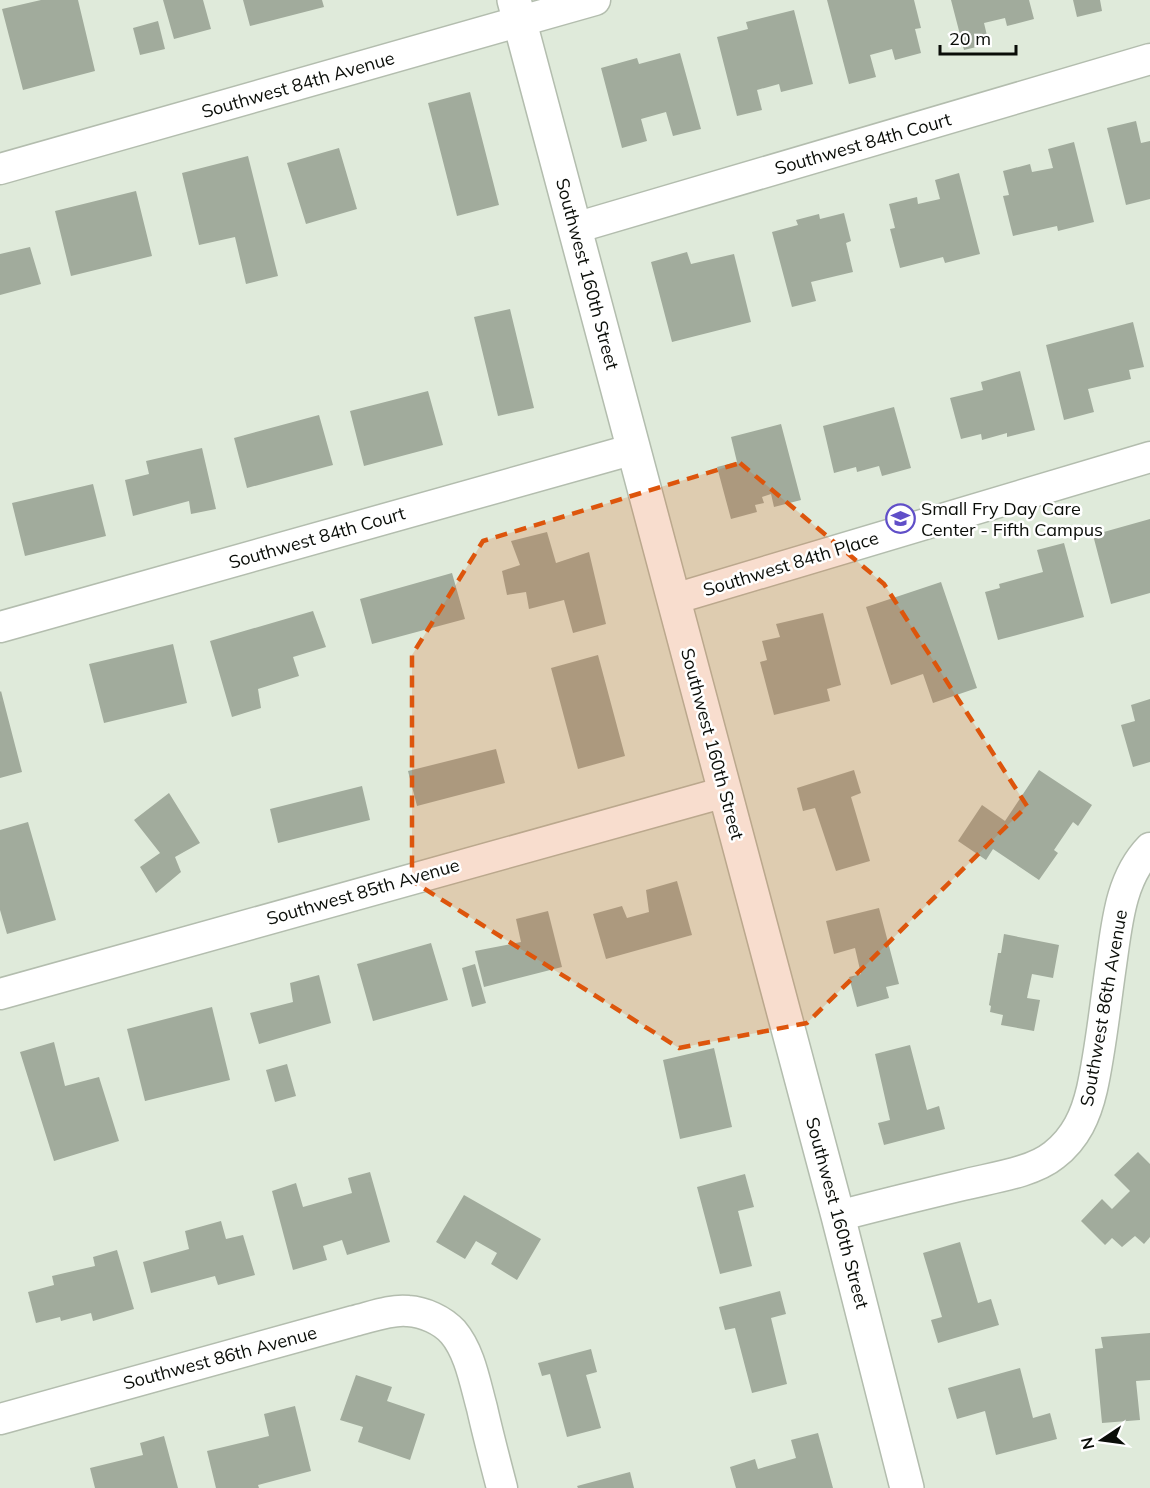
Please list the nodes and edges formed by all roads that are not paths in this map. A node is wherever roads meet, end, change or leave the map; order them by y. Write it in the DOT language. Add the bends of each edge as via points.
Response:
graph roads {
  1 [pos="595,0"];
  2 [pos="517,11"];
  3 [pos="1150,59"];
  4 [pos="0,169"];
  5 [pos="575,228"];
  6 [pos="634,449"];
  7 [pos="1150,457"];
  8 [pos="674,599"];
  9 [pos="0,627"];
  10 [pos="725,792"];
  11 [pos="1150,848"];
  12 [pos="0,994"];
  13 [pos="838,1216"];
  14 [pos="0,1419"];
  15 [pos="502,1488"];
  16 [pos="907,1488"];
  1 -- 2 [label="street, Southwest 84th Avenue"];
  2 -- 4 [label="street, Southwest 84th Avenue"];
  2 -- 5 [label="street, Southwest 160th Street"];
  3 -- 5 [label="street, Southwest 84th Court"];
  5 -- 6 [label="street, Southwest 160th Street"];
  6 -- 8 [label="street, Southwest 160th Street"];
  6 -- 9 [label="street, Southwest 84th Court"];
  7 -- 8 [label="street, Southwest 84th Place"];
  8 -- 10 [label="street, Southwest 160th Street"];
  10 -- 12 [label="street, Southwest 85th Avenue"];
  10 -- 13 [label="street, Southwest 160th Street"];
  11 -- 13 [label="street, Southwest 86th Avenue" via="1127,884 1088,1108 1066,1144 1052,1157 1010,1174"];
  13 -- 16 [label="street, Southwest 160th Street"];
  14 -- 15 [label="street, Southwest 86th Avenue" via="406,1311 440,1322 451,1330 466,1353"];
}
